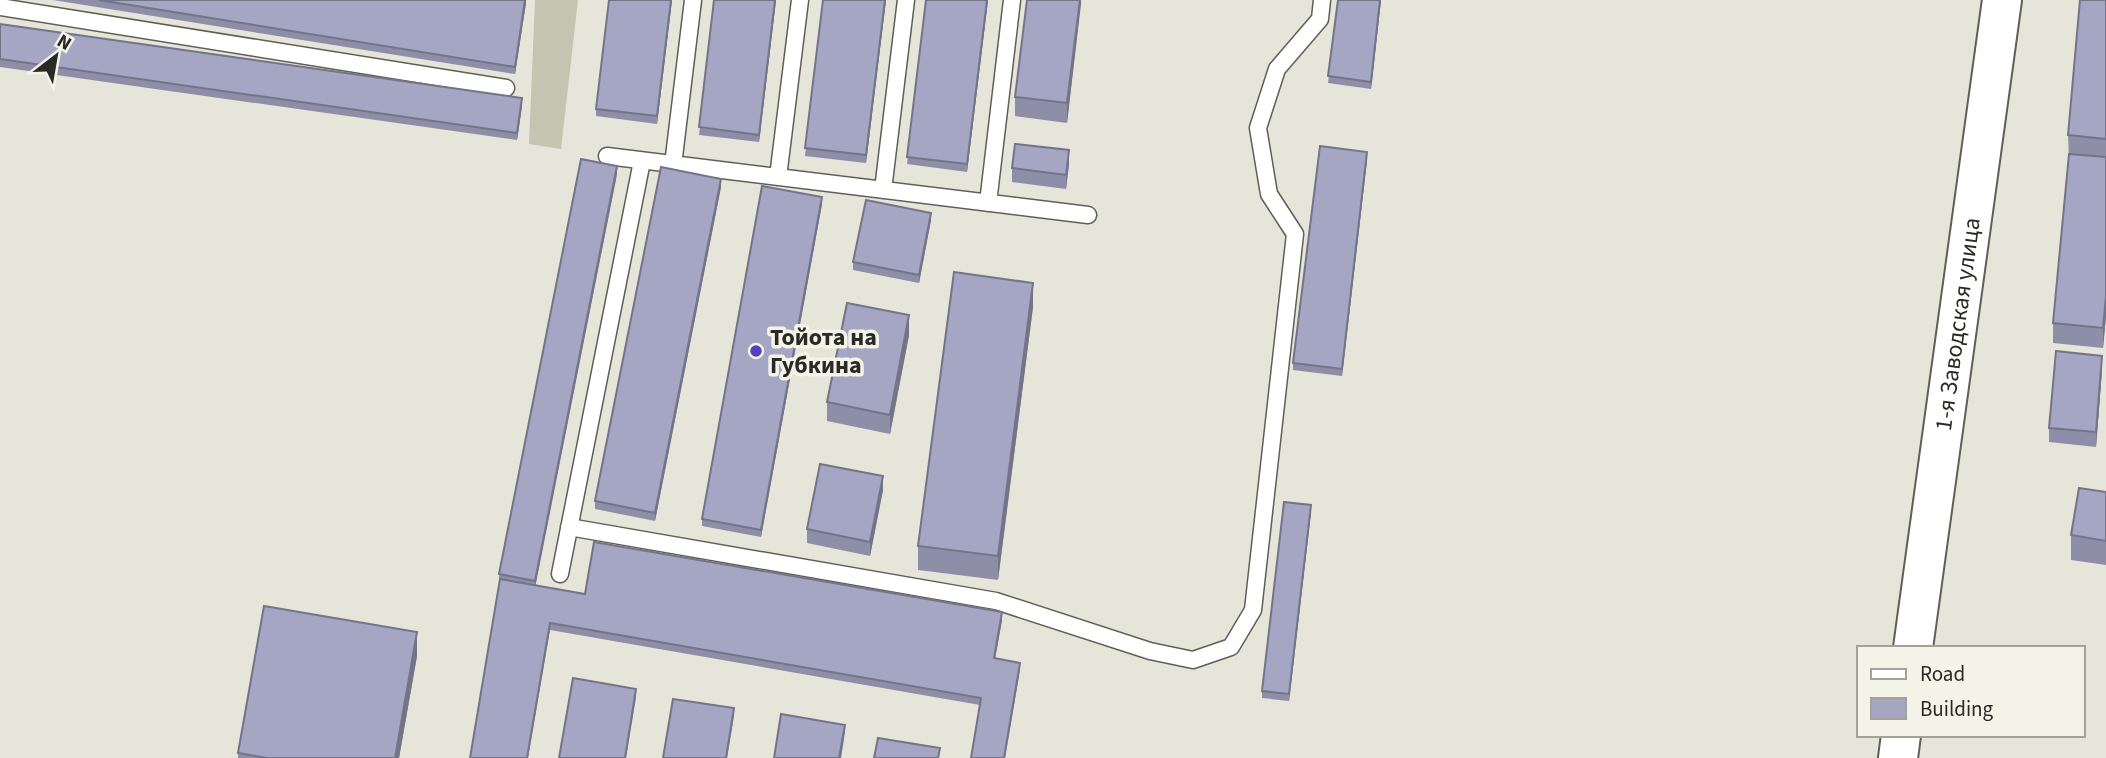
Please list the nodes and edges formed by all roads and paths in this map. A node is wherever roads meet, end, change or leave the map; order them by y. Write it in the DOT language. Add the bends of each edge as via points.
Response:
graph roads {
  1 [pos="693,0"];
  2 [pos="800,0"];
  3 [pos="906,0"];
  4 [pos="1012,0"];
  5 [pos="1322,0"];
  6 [pos="2002,0"];
  7 [pos="0,7"];
  8 [pos="506,88"];
  9 [pos="607,156"];
  10 [pos="642,161"];
  11 [pos="674,165"];
  12 [pos="778,177"];
  13 [pos="883,190"];
  14 [pos="988,203"];
  15 [pos="1088,215"];
  16 [pos="569,527"];
  17 [pos="560,574"];
  18 [pos="1913,646"];
  19 [pos="1901,737"];
  20 [pos="1898,758"];
  1 -- 11 [label="lane"];
  2 -- 12 [label="lane"];
  3 -- 13 [label="lane"];
  4 -- 14 [label="lane"];
  5 -- 16 [label="lane" via="1320,19 1277,69 1258,128 1269,194 1295,234 1253,610 1231,647 1193,660 996,601"];
  6 -- 18 [label="main road, 1-я Заводская улица"];
  7 -- 8 [label="lane"];
  9 -- 10 [label="lane"];
  10 -- 11 [label="lane"];
  10 -- 16 [label="lane"];
  11 -- 12 [label="lane"];
  12 -- 13 [label="lane"];
  13 -- 14 [label="lane"];
  14 -- 15 [label="lane"];
  16 -- 17 [label="lane"];
  19 -- 20 [label="main road"];
}
